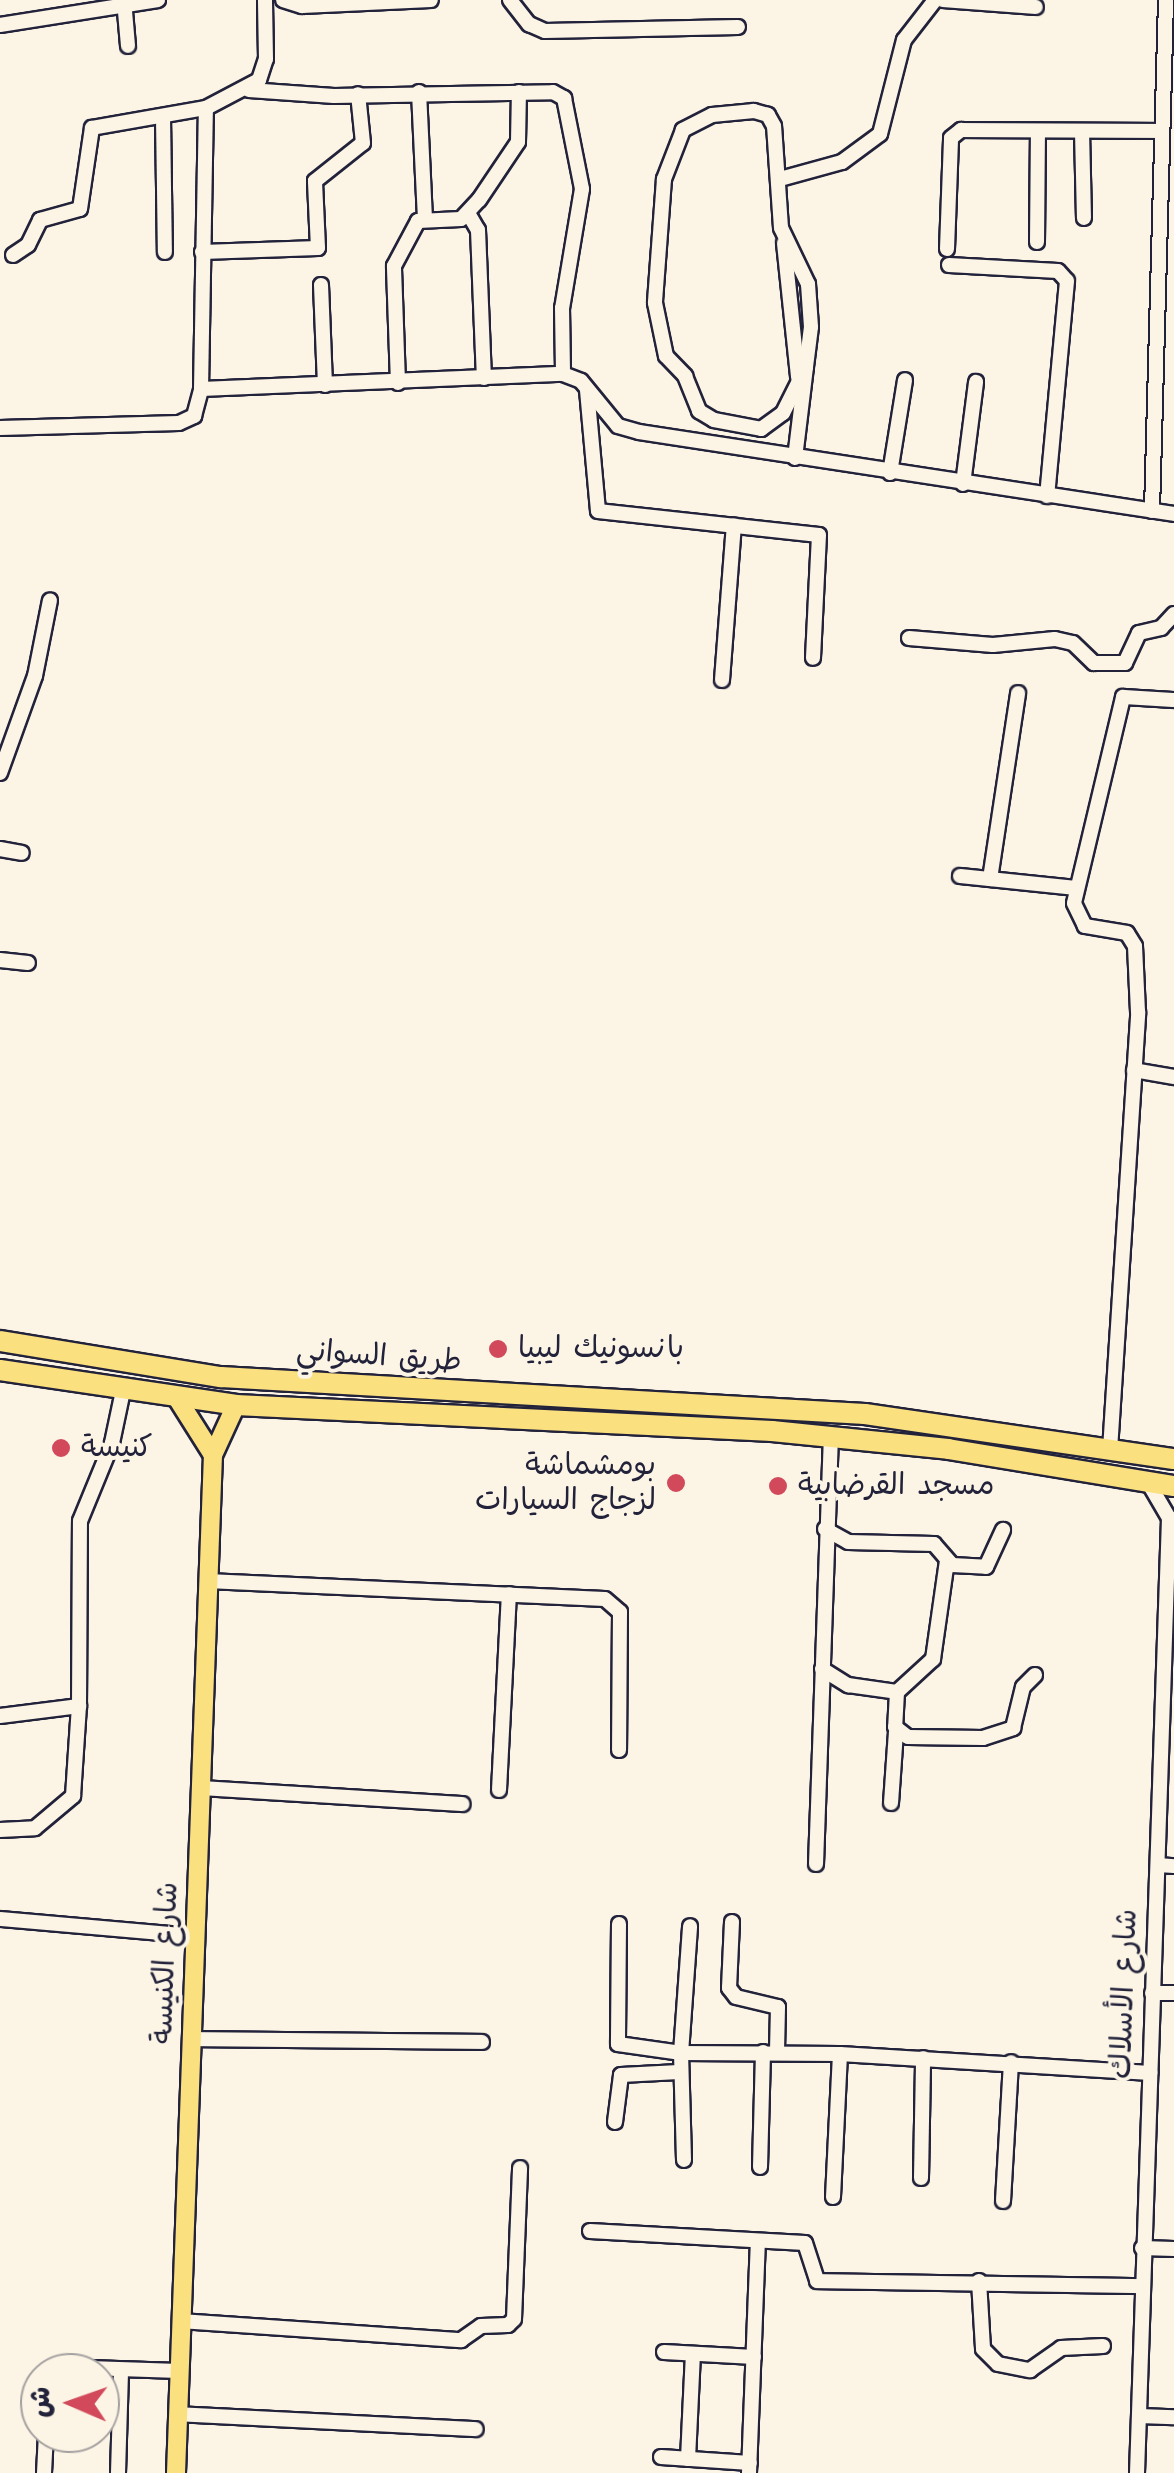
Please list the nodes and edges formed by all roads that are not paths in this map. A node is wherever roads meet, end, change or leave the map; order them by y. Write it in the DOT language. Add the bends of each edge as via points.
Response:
graph roads {
  1 [pos="158,0"];
  2 [pos="265,0"];
  3 [pos="283,0"];
  4 [pos="430,0"];
  5 [pos="510,0"];
  6 [pos="935,0"];
  7 [pos="943,0"];
  8 [pos="1166,0"];
  9 [pos="124,2"];
  10 [pos="1036,6"];
  11 [pos="0,26"];
  12 [pos="738,28"];
  13 [pos="128,46"];
  14 [pos="249,90"];
  15 [pos="419,92"];
  16 [pos="519,92"];
  17 [pos="358,94"];
  18 [pos="206,108"];
  19 [pos="164,117"];
  20 [pos="1038,131"];
  21 [pos="1082,131"];
  22 [pos="1162,131"];
  23 [pos="1168,169"];
  24 [pos="780,180"];
  25 [pos="468,213"];
  26 [pos="1084,218"];
  27 [pos="424,220"];
  28 [pos="1037,242"];
  29 [pos="947,249"];
  30 [pos="165,252"];
  31 [pos="202,252"];
  32 [pos="13,255"];
  33 [pos="949,265"];
  34 [pos="321,285"];
  35 [pos="802,372"];
  36 [pos="563,374"];
  37 [pos="484,378"];
  38 [pos="905,380"];
  39 [pos="398,382"];
  40 [pos="976,382"];
  41 [pos="325,385"];
  42 [pos="201,389"];
  43 [pos="587,390"];
  44 [pos="0,428"];
  45 [pos="794,458"];
  46 [pos="890,472"];
  47 [pos="962,484"];
  48 [pos="1047,496"];
  49 [pos="1152,511"];
  50 [pos="1174,514"];
  51 [pos="734,525"];
  52 [pos="50,600"];
  53 [pos="1174,614"];
  54 [pos="909,638"];
  55 [pos="813,658"];
  56 [pos="722,680"];
  57 [pos="1018,692"];
  58 [pos="1174,700"];
  59 [pos="0,773"];
  60 [pos="0,849"];
  61 [pos="22,853"];
  62 [pos="960,876"];
  63 [pos="990,879"];
  64 [pos="1076,888"];
  65 [pos="0,960"];
  66 [pos="28,964"];
  67 [pos="1134,1070"];
  68 [pos="1174,1078"];
  69 [pos="0,1341"];
  70 [pos="0,1370"];
  71 [pos="123,1390"];
  72 [pos="177,1398"];
  73 [pos="236,1405"];
  74 [pos="831,1437"];
  75 [pos="1110,1450"];
  76 [pos="212,1455"];
  77 [pos="1174,1459"];
  78 [pos="1148,1482"];
  79 [pos="1174,1486"];
  80 [pos="1172,1514"];
  81 [pos="825,1529"];
  82 [pos="1002,1530"];
  83 [pos="947,1561"];
  84 [pos="207,1581"];
  85 [pos="509,1594"];
  86 [pos="822,1668"];
  87 [pos="1035,1675"];
  88 [pos="896,1692"];
  89 [pos="79,1706"];
  90 [pos="0,1716"];
  91 [pos="896,1732"];
  92 [pos="619,1750"];
  93 [pos="1167,1783"];
  94 [pos="200,1788"];
  95 [pos="499,1790"];
  96 [pos="891,1803"];
  97 [pos="463,1804"];
  98 [pos="0,1830"];
  99 [pos="816,1864"];
  100 [pos="1158,1865"];
  101 [pos="1174,1866"];
  102 [pos="0,1919"];
  103 [pos="732,1922"];
  104 [pos="619,1924"];
  105 [pos="690,1926"];
  106 [pos="194,1936"];
  107 [pos="1152,1993"];
  108 [pos="1174,1993"];
  109 [pos="191,2040"];
  110 [pos="482,2042"];
  111 [pos="680,2052"];
  112 [pos="770,2052"];
  113 [pos="840,2054"];
  114 [pos="923,2058"];
  115 [pos="1011,2062"];
  116 [pos="679,2072"];
  117 [pos="1150,2073"];
  118 [pos="615,2122"];
  119 [pos="684,2160"];
  120 [pos="760,2167"];
  121 [pos="520,2168"];
  122 [pos="921,2178"];
  123 [pos="833,2197"];
  124 [pos="1002,2201"];
  125 [pos="590,2231"];
  126 [pos="758,2242"];
  127 [pos="1142,2248"];
  128 [pos="1174,2249"];
  129 [pos="979,2281"];
  130 [pos="1141,2286"];
  131 [pos="180,2320"];
  132 [pos="1104,2346"];
  133 [pos="664,2352"];
  134 [pos="693,2354"];
  135 [pos="754,2357"];
  136 [pos="179,2371"];
  137 [pos="121,2372"];
  138 [pos="177,2414"];
  139 [pos="1139,2416"];
  140 [pos="1174,2417"];
  141 [pos="476,2429"];
  142 [pos="660,2457"];
  143 [pos="688,2458"];
  144 [pos="750,2468"];
  145 [pos="118,2473"];
  146 [pos="176,2473"];
  147 [pos="1136,2473"];
  1 -- 9 [label="street"];
  2 -- 14 [label="street" via="266,59"];
  3 -- 4 [label="street" via="302,6"];
  5 -- 12 [label="street" via="529,24 545,31"];
  6 -- 24 [label="street" via="904,40 880,134 842,162"];
  7 -- 10 [label="street"];
  8 -- 22 [label="street"];
  9 -- 11 [label="street"];
  9 -- 13 [label="street"];
  14 -- 17 [label="street"];
  14 -- 18 [label="street"];
  15 -- 16 [label="street"];
  15 -- 17 [label="street"];
  15 -- 27 [label="street"];
  16 -- 25 [label="street" via="518,142"];
  16 -- 36 [label="street" via="564,98 581,172 562,308"];
  17 -- 31 [label="street" via="363,143 315,181 318,248"];
  18 -- 19 [label="street"];
  18 -- 31 [label="street"];
  19 -- 30 [label="street"];
  19 -- 32 [label="street" via="92,128 80,208 40,220 28,245"];
  20 -- 21 [label="street"];
  20 -- 28 [label="street"];
  20 -- 29 [label="street" via="955,133"];
  21 -- 22 [label="street"];
  21 -- 26 [label="street"];
  22 -- 23 [label="street"];
  23 -- 49 [label="street"];
  24 -- 35 [label="street" via="784,242 808,284"];
  24 -- 35 [label="street" via="768,114 712,115 683,130 664,179 655,302 666,356 685,376 699,410 714,420 770,426"];
  25 -- 27 [label="street"];
  25 -- 37 [label="street" via="478,230"];
  27 -- 39 [label="street" via="412,226 394,266"];
  31 -- 42 [label="street"];
  33 -- 48 [label="street" via="1058,271 1067,281"];
  34 -- 41 [label="street"];
  35 -- 45 [label="street"];
  36 -- 37 [label="street"];
  36 -- 43 [label="street"];
  37 -- 39 [label="street"];
  38 -- 46 [label="street"];
  39 -- 41 [label="street"];
  40 -- 47 [label="street"];
  41 -- 42 [label="street"];
  42 -- 44 [label="street" via="194,416 179,423"];
  43 -- 45 [label="street" via="618,426"];
  43 -- 51 [label="street" via="598,511"];
  45 -- 46 [label="street"];
  46 -- 47 [label="street"];
  47 -- 48 [label="street"];
  48 -- 49 [label="street"];
  49 -- 50 [label="street"];
  51 -- 55 [label="street" via="819,534"];
  51 -- 56 [label="street"];
  52 -- 59 [label="street" via="35,676"];
  53 -- 54 [label="street" via="1161,628 1139,633 1125,664 1094,663 1073,642 1055,639 993,646"];
  57 -- 63 [label="street"];
  58 -- 64 [label="street" via="1123,697"];
  60 -- 61 [label="street"];
  62 -- 63 [label="street"];
  63 -- 64 [label="street"];
  64 -- 67 [label="street" via="1078,920 1127,932 1135,946"];
  65 -- 66 [label="street"];
  67 -- 68 [label="street"];
  67 -- 75 [label="street"];
  69 -- 75 [label="highway, طريق السواني" via="221,1377 864,1414"];
  70 -- 71 [label="highway, طريق السواني"];
  71 -- 72 [label="highway, طريق السواني"];
  71 -- 89 [label="street" via="112,1443 80,1521"];
  72 -- 73 [label="highway, طريق السواني"];
  72 -- 76 [label="main road"];
  73 -- 74 [label="highway, طريق السواني"];
  73 -- 76 [label="main road, شارع الكنيسة"];
  74 -- 78 [label="highway, طريق السواني"];
  74 -- 81 [label="street"];
  75 -- 77 [label="highway, طريق السواني"];
  76 -- 84 [label="main road, شارع الكنيسة"];
  78 -- 79 [label="highway, طريق السواني"];
  78 -- 80 [label="street, شارع الأسلاك"];
  80 -- 93 [label="street, شارع الأسلاك"];
  81 -- 83 [label="street" via="848,1542 934,1544"];
  81 -- 86 [label="street"];
  82 -- 83 [label="street" via="986,1567"];
  83 -- 88 [label="street" via="933,1659"];
  84 -- 85 [label="street"];
  84 -- 94 [label="main road, شارع الكنيسة"];
  85 -- 92 [label="street" via="605,1599 620,1612"];
  85 -- 95 [label="street"];
  86 -- 88 [label="street" via="857,1688"];
  86 -- 99 [label="street"];
  87 -- 91 [label="street" via="1024,1686 1019,1719 1001,1733"];
  88 -- 91 [label="street"];
  89 -- 90 [label="street"];
  89 -- 98 [label="street" via="74,1796 35,1828"];
  91 -- 96 [label="street"];
  93 -- 100 [label="street, شارع الأسلاك"];
  94 -- 97 [label="street"];
  94 -- 106 [label="main road, شارع الكنيسة"];
  100 -- 101 [label="street"];
  100 -- 107 [label="street, شارع الأسلاك"];
  102 -- 106 [label="street"];
  103 -- 112 [label="street" via="729,1988 736,1997 778,2007"];
  104 -- 111 [label="street" via="618,2044"];
  105 -- 111 [label="street"];
  106 -- 109 [label="main road, شارع الكنيسة"];
  107 -- 108 [label="street"];
  107 -- 117 [label="street, شارع الأسلاك"];
  109 -- 110 [label="street"];
  109 -- 131 [label="main road, شارع الكنيسة"];
  111 -- 112 [label="street"];
  111 -- 116 [label="street"];
  112 -- 113 [label="street"];
  112 -- 120 [label="street"];
  113 -- 114 [label="street"];
  113 -- 123 [label="street"];
  114 -- 115 [label="street"];
  114 -- 122 [label="street"];
  115 -- 117 [label="street"];
  115 -- 124 [label="street"];
  116 -- 118 [label="street" via="621,2074"];
  116 -- 119 [label="street"];
  117 -- 127 [label="street, شارع الأسلاك"];
  121 -- 131 [label="street" via="514,2319 508,2326 481,2326 461,2340"];
  125 -- 126 [label="street"];
  126 -- 129 [label="street" via="805,2244 817,2281"];
  126 -- 135 [label="street"];
  127 -- 128 [label="street"];
  127 -- 130 [label="street, شارع الأسلاك"];
  129 -- 130 [label="street"];
  129 -- 132 [label="street" via="982,2349 998,2364 1030,2370 1061,2348"];
  130 -- 139 [label="street, شارع الأسلاك"];
  131 -- 136 [label="main road, شارع الكنيسة"];
  133 -- 134 [label="street"];
  134 -- 135 [label="street"];
  134 -- 143 [label="street"];
  135 -- 144 [label="street"];
  136 -- 137 [label="street"];
  136 -- 138 [label="main road, شارع الكنيسة"];
  137 -- 145 [label="street"];
  138 -- 141 [label="street"];
  138 -- 146 [label="main road, شارع الكنيسة"];
  139 -- 140 [label="street"];
  139 -- 147 [label="street, شارع الأسلاك"];
  142 -- 143 [label="street"];
  143 -- 144 [label="street"];
}
